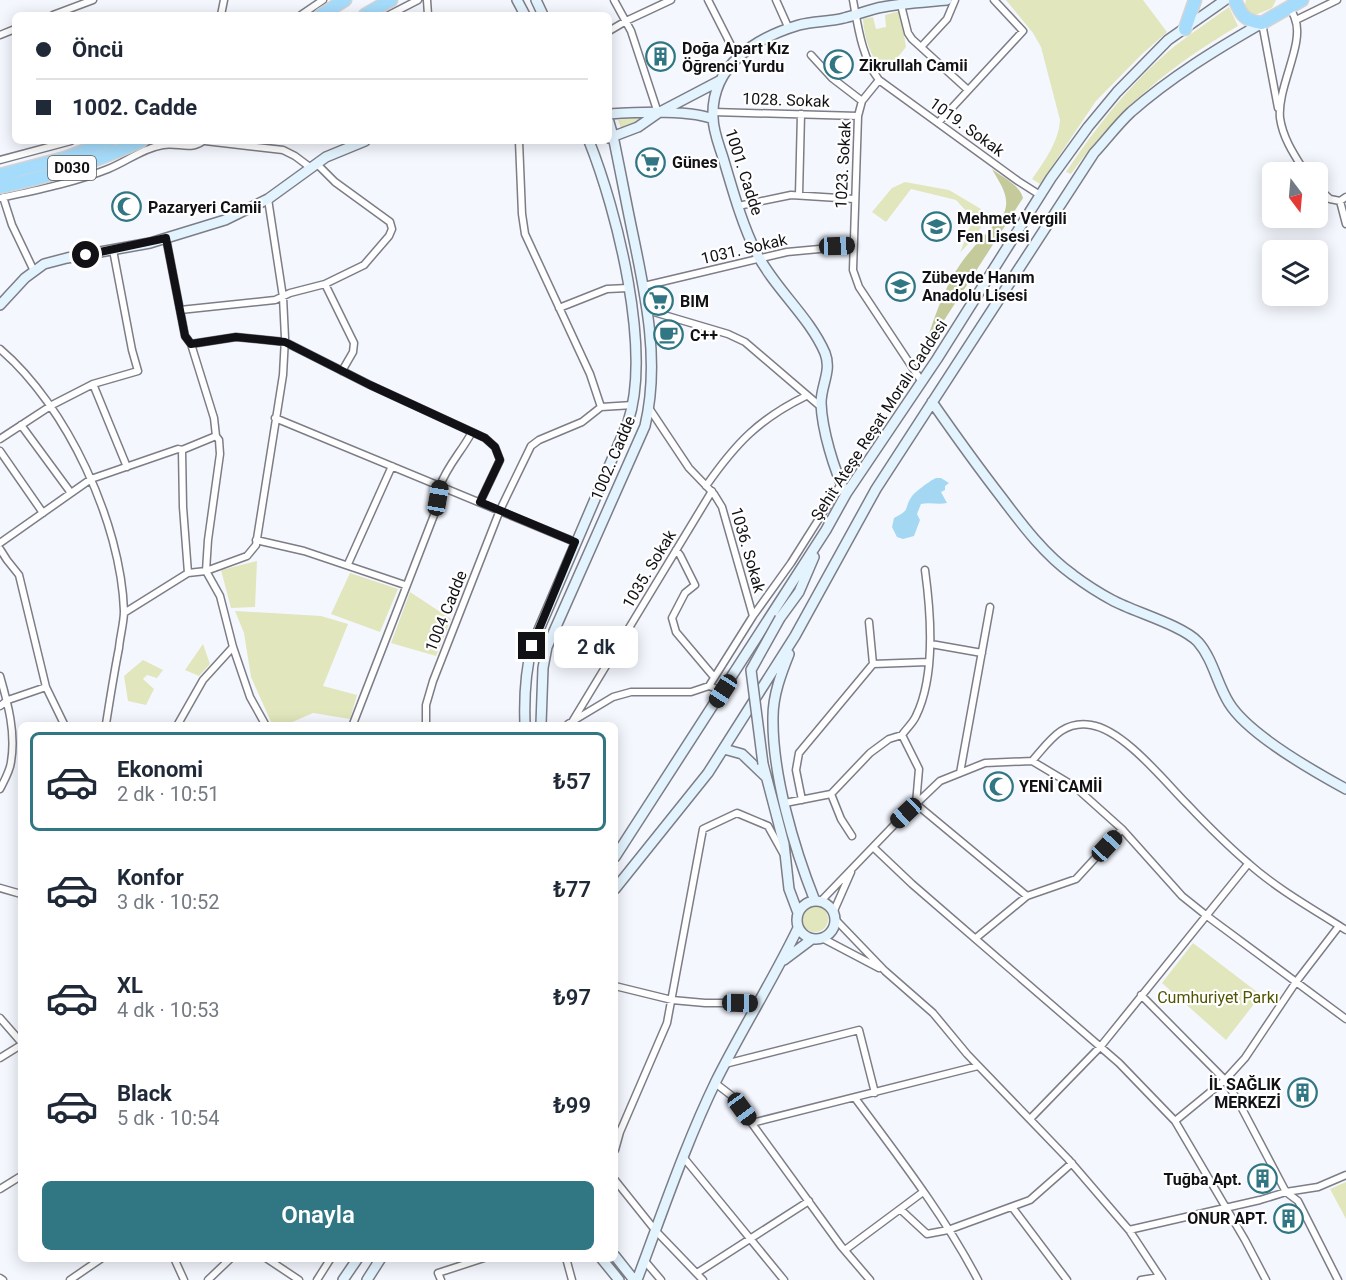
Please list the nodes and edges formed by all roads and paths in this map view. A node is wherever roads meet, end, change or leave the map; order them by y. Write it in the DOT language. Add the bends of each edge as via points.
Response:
graph roads {
  1 [pos="93,0"];
  2 [pos="323,0"];
  3 [pos="345,0"];
  4 [pos="391,0"];
  5 [pos="418,0"];
  6 [pos="614,0"];
  7 [pos="671,0"];
  8 [pos="708,0"];
  9 [pos="776,0"];
  10 [pos="853,0"];
  11 [pos="947,0"];
  12 [pos="955,0"];
  13 [pos="994,0"];
  14 [pos="1195,0"];
  15 [pos="1225,0"];
  16 [pos="1235,0"];
  17 [pos="1302,0"];
  18 [pos="1337,0"];
  19 [pos="77,2"];
  20 [pos="1288,3"];
  21 [pos="901,4"];
  22 [pos="71,12"];
  23 [pos="305,12"];
  24 [pos="326,12"];
  25 [pos="370,12"];
  26 [pos="395,12"];
  27 [pos="856,14"];
  28 [pos="1296,20"];
  29 [pos="626,21"];
  30 [pos="1262,24"];
  31 [pos="789,28"];
  32 [pos="612,29"];
  33 [pos="1185,29"];
  34 [pos="921,47"];
  35 [pos="811,54"];
  36 [pos="737,57"];
  37 [pos="721,80"];
  38 [pos="879,80"];
  39 [pos="968,90"];
  40 [pos="862,100"];
  41 [pos="658,113"];
  42 [pos="612,114"];
  43 [pos="801,114"];
  44 [pos="713,115"];
  45 [pos="858,116"];
  46 [pos="1280,119"];
  47 [pos="938,123"];
  48 [pos="612,137"];
  49 [pos="612,142"];
  50 [pos="60,144"];
  51 [pos="102,144"];
  52 [pos="133,144"];
  53 [pos="198,144"];
  54 [pos="230,144"];
  55 [pos="356,144"];
  56 [pos="519,144"];
  57 [pos="590,144"];
  58 [pos="0,160"];
  59 [pos="1299,162"];
  60 [pos="314,166"];
  61 [pos="0,175"];
  62 [pos="1,194"];
  63 [pos="799,195"];
  64 [pos="1040,195"];
  65 [pos="1328,197"];
  66 [pos="268,199"];
  67 [pos="854,199"];
  68 [pos="1343,199"];
  69 [pos="738,206"];
  70 [pos="1346,224"];
  71 [pos="166,238"];
  72 [pos="852,246"];
  73 [pos="113,250"];
  74 [pos="759,258"];
  75 [pos="34,271"];
  76 [pos="325,284"];
  77 [pos="644,286"];
  78 [pos="628,288"];
  79 [pos="283,297"];
  80 [pos="0,305"];
  81 [pos="559,308"];
  82 [pos="180,310"];
  83 [pos="647,310"];
  84 [pos="285,342"];
  85 [pos="191,344"];
  86 [pos="0,349"];
  87 [pos="342,370"];
  88 [pos="922,382"];
  89 [pos="93,384"];
  90 [pos="806,396"];
  91 [pos="932,402"];
  92 [pos="52,405"];
  93 [pos="633,405"];
  94 [pos="601,407"];
  95 [pos="822,407"];
  96 [pos="649,408"];
  97 [pos="275,418"];
  98 [pos="21,425"];
  99 [pos="472,432"];
  100 [pos="216,436"];
  101 [pos="0,439"];
  102 [pos="182,450"];
  103 [pos="0,451"];
  104 [pos="392,466"];
  105 [pos="127,467"];
  106 [pos="91,479"];
  107 [pos="841,484"];
  108 [pos="440,486"];
  109 [pos="706,486"];
  110 [pos="712,491"];
  111 [pos="71,493"];
  112 [pos="846,494"];
  113 [pos="480,502"];
  114 [pos="500,510"];
  115 [pos="43,513"];
  116 [pos="826,530"];
  117 [pos="256,540"];
  118 [pos="575,542"];
  119 [pos="0,543"];
  120 [pos="591,548"];
  121 [pos="0,549"];
  122 [pos="676,550"];
  123 [pos="3,562"];
  124 [pos="348,564"];
  125 [pos="925,570"];
  126 [pos="206,571"];
  127 [pos="188,573"];
  128 [pos="405,585"];
  129 [pos="990,607"];
  130 [pos="124,613"];
  131 [pos="753,616"];
  132 [pos="869,622"];
  133 [pos="795,636"];
  134 [pos="931,644"];
  135 [pos="233,647"];
  136 [pos="982,653"];
  137 [pos="928,662"];
  138 [pos="873,664"];
  139 [pos="0,676"];
  140 [pos="714,678"];
  141 [pos="709,686"];
  142 [pos="46,687"];
  143 [pos="723,691"];
  144 [pos="8,699"];
  145 [pos="0,706"];
  146 [pos="63,722"];
  147 [pos="106,722"];
  148 [pos="179,722"];
  149 [pos="264,722"];
  150 [pos="354,722"];
  151 [pos="426,722"];
  152 [pos="525,722"];
  153 [pos="541,722"];
  154 [pos="571,722"];
  155 [pos="572,722"];
  156 [pos="902,735"];
  157 [pos="724,748"];
  158 [pos="1032,761"];
  159 [pos="960,773"];
  160 [pos="767,778"];
  161 [pos="0,789"];
  162 [pos="1346,789"];
  163 [pos="831,794"];
  164 [pos="802,800"];
  165 [pos="785,803"];
  166 [pos="916,804"];
  167 [pos="1122,829"];
  168 [pos="852,836"];
  169 [pos="873,847"];
  170 [pos="618,851"];
  171 [pos="785,856"];
  172 [pos="1248,864"];
  173 [pos="852,869"];
  174 [pos="618,885"];
  175 [pos="0,888"];
  176 [pos="18,893"];
  177 [pos="1027,896"];
  178 [pos="817,902"];
  179 [pos="798,913"];
  180 [pos="834,916"];
  181 [pos="1207,916"];
  182 [pos="1339,926"];
  183 [pos="798,928"];
  184 [pos="1346,930"];
  185 [pos="976,938"];
  186 [pos="817,939"];
  187 [pos="782,962"];
  188 [pos="885,971"];
  189 [pos="1296,982"];
  190 [pos="618,987"];
  191 [pos="1141,995"];
  192 [pos="672,1000"];
  193 [pos="758,1003"];
  194 [pos="0,1018"];
  195 [pos="1346,1019"];
  196 [pos="18,1039"];
  197 [pos="18,1045"];
  198 [pos="1101,1046"];
  199 [pos="0,1058"];
  200 [pos="725,1064"];
  201 [pos="978,1066"];
  202 [pos="1225,1080"];
  203 [pos="715,1083"];
  204 [pos="874,1093"];
  205 [pos="855,1098"];
  206 [pos="1030,1119"];
  207 [pos="1175,1121"];
  208 [pos="752,1123"];
  209 [pos="618,1131"];
  210 [pos="684,1158"];
  211 [pos="1072,1163"];
  212 [pos="1346,1175"];
  213 [pos="18,1178"];
  214 [pos="618,1186"];
  215 [pos="0,1190"];
  216 [pos="923,1192"];
  217 [pos="1286,1192"];
  218 [pos="809,1201"];
  219 [pos="1012,1207"];
  220 [pos="1226,1208"];
  221 [pos="900,1209"];
  222 [pos="655,1230"];
  223 [pos="948,1230"];
  224 [pos="1129,1230"];
  225 [pos="750,1238"];
  226 [pos="844,1250"];
  227 [pos="618,1259"];
  228 [pos="644,1260"];
  229 [pos="96,1262"];
  230 [pos="176,1262"];
  231 [pos="227,1262"];
  232 [pos="272,1262"];
  233 [pos="328,1262"];
  234 [pos="355,1262"];
  235 [pos="378,1262"];
  236 [pos="472,1262"];
  237 [pos="567,1262"];
  238 [pos="604,1262"];
  239 [pos="697,1273"];
  240 [pos="1161,1278"];
  241 [pos="70,1280"];
  242 [pos="184,1280"];
  243 [pos="208,1280"];
  244 [pos="299,1280"];
  245 [pos="317,1280"];
  246 [pos="343,1280"];
  247 [pos="367,1280"];
  248 [pos="441,1280"];
  249 [pos="572,1280"];
  250 [pos="619,1280"];
  251 [pos="636,1280"];
  252 [pos="661,1280"];
  253 [pos="703,1280"];
  254 [pos="784,1280"];
  255 [pos="870,1280"];
  256 [pos="978,1280"];
  257 [pos="1067,1280"];
  258 [pos="1141,1280"];
  259 [pos="1266,1280"];
  260 [pos="1338,1280"];
  1 -- 19 [label="street"];
  2 -- 23 [label="street"];
  3 -- 24 [label="highway"];
  4 -- 25 [label="highway"];
  5 -- 26 [label="street"];
  6 -- 29 [label="street"];
  7 -- 29 [label="street"];
  8 -- 36 [label="street"];
  9 -- 31 [label="street"];
  10 -- 27 [label="street"];
  11 -- 21 [label="main road, 1001. Cadde"];
  12 -- 34 [label="street" via="947,19"];
  13 -- 39 [label="street" via="1023,31"];
  14 -- 33 [label="highway"];
  15 -- 33 [label="main road, Şehit Ateşe Reşat Moralı Caddesi"];
  16 -- 30 [label="highway" via="1242,15"];
  17 -- 20 [label="highway"];
  18 -- 28 [label="street"];
  19 -- 22 [label="street"];
  20 -- 28 [label="street"];
  20 -- 30 [label="highway"];
  21 -- 27 [label="main road, 1001. Cadde"];
  21 -- 34 [label="street" via="908,33"];
  27 -- 31 [label="main road, 1001. Cadde"];
  27 -- 38 [label="street" via="868,60"];
  28 -- 46 [label="street" via="1298,36 1281,93"];
  29 -- 32 [label="street"];
  29 -- 41 [label="street"];
  30 -- 46 [label="street"];
  30 -- 91 [label="main road" via="1171,79 1129,114 1094,153"];
  31 -- 36 [label="main road, 1001. Cadde"];
  33 -- 64 [label="main road, Şehit Ateşe Reşat Moralı Caddesi" via="1168,40 1118,92"];
  34 -- 39 [label="street"];
  35 -- 40 [label="street" via="832,78"];
  36 -- 37 [label="main road, 1001. Cadde"];
  37 -- 41 [label="main road"];
  37 -- 44 [label="main road, 1001. Cadde"];
  38 -- 40 [label="street, 1023. Sokak"];
  38 -- 47 [label="street, 1019. Sokak"];
  39 -- 47 [label="street"];
  40 -- 45 [label="street, 1023. Sokak"];
  41 -- 42 [label="main road"];
  41 -- 44 [label="main road"];
  41 -- 48 [label="main road" via="638,127"];
  43 -- 44 [label="street, 1028. Sokak"];
  43 -- 45 [label="street, 1028. Sokak"];
  43 -- 63 [label="street"];
  44 -- 69 [label="main road, 1001. Cadde"];
  45 -- 67 [label="street, 1023. Sokak"];
  46 -- 59 [label="street" via="1288,145"];
  47 -- 64 [label="street, 1019. Sokak"];
  49 -- 77 [label="main road, 1002. Cadde"];
  50 -- 58 [label="street"];
  51 -- 61 [label="highway, D030"];
  52 -- 62 [label="highway, D030"];
  53 -- 62 [label="street" via="163,145 50,188"];
  54 -- 60 [label="street" via="283,150"];
  55 -- 60 [label="main road"];
  56 -- 81 [label="street" via="525,234"];
  57 -- 78 [label="main road, 1002. Cadde" via="615,221"];
  60 -- 66 [label="main road"];
  60 -- 76 [label="street" via="390,222 392,229 364,265"];
  62 -- 75 [label="street"];
  63 -- 67 [label="street"];
  63 -- 69 [label="street"];
  64 -- 88 [label="main road, Şehit Ateşe Reşat Moralı Caddesi"];
  65 -- 68 [label="street"];
  66 -- 71 [label="main road" via="225,220"];
  66 -- 79 [label="street"];
  67 -- 72 [label="street, 1023. Sokak"];
  68 -- 70 [label="street"];
  69 -- 74 [label="main road, 1001. Cadde"];
  71 -- 73 [label="main road"];
  71 -- 82 [label="street"];
  72 -- 74 [label="street, 1031. Sokak"];
  72 -- 88 [label="street, 1023. Sokak" via="853,270 859,287"];
  73 -- 75 [label="main road" via="52,261"];
  73 -- 89 [label="street" via="138,371"];
  74 -- 77 [label="street, 1031. Sokak"];
  74 -- 95 [label="main road, 1001. Cadde" via="824,351 828,366"];
  75 -- 80 [label="main road"];
  76 -- 79 [label="street"];
  76 -- 87 [label="street" via="354,342 353,352"];
  77 -- 78 [label="main road"];
  77 -- 83 [label="main road, 1002. Cadde"];
  78 -- 81 [label="street" via="607,289"];
  78 -- 93 [label="main road, 1002. Cadde" via="636,364"];
  79 -- 82 [label="street"];
  79 -- 84 [label="street"];
  81 -- 94 [label="street"];
  82 -- 85 [label="street" via="185,336"];
  83 -- 90 [label="street" via="745,342"];
  83 -- 96 [label="main road, 1002. Cadde"];
  84 -- 85 [label="street" via="236,337"];
  84 -- 87 [label="street"];
  84 -- 97 [label="street"];
  85 -- 100 [label="street"];
  86 -- 92 [label="street"];
  87 -- 99 [label="street"];
  88 -- 112 [label="main road, Şehit Ateşe Reşat Moralı Caddesi"];
  89 -- 92 [label="street"];
  89 -- 105 [label="street"];
  90 -- 95 [label="street"];
  90 -- 109 [label="street" via="775,412 746,436"];
  91 -- 133 [label="main road" via="876,489"];
  91 -- 162 [label="main road" via="1022,524 1051,556 1112,600 1198,642 1239,716 1272,743"];
  92 -- 98 [label="street"];
  92 -- 106 [label="street"];
  93 -- 94 [label="street"];
  93 -- 96 [label="main road"];
  93 -- 118 [label="main road, 1002. Cadde"];
  94 -- 114 [label="street, 1004 Cadde" via="582,422 531,446"];
  95 -- 107 [label="main road, 1001. Cadde"];
  96 -- 109 [label="street, 1036. Sokak" via="689,468"];
  96 -- 120 [label="main road, 1002. Cadde" via="645,426"];
  97 -- 104 [label="street"];
  97 -- 117 [label="street"];
  98 -- 101 [label="street"];
  98 -- 111 [label="street"];
  99 -- 108 [label="street"];
  99 -- 113 [label="street" via="495,447 500,460"];
  100 -- 102 [label="street"];
  100 -- 126 [label="street" via="220,454"];
  102 -- 105 [label="street"];
  102 -- 127 [label="street"];
  103 -- 115 [label="street"];
  104 -- 108 [label="street"];
  104 -- 124 [label="street"];
  105 -- 106 [label="street"];
  106 -- 111 [label="street"];
  106 -- 130 [label="street" via="114,542"];
  107 -- 112 [label="main road, 1001. Cadde"];
  107 -- 131 [label="street"];
  108 -- 113 [label="street"];
  108 -- 128 [label="street" via="436,510"];
  109 -- 110 [label="street, 1036. Sokak"];
  110 -- 122 [label="street, 1035. Sokak"];
  110 -- 131 [label="street, 1036. Sokak" via="722,507"];
  111 -- 115 [label="street"];
  112 -- 116 [label="main road, Şehit Ateşe Reşat Moralı Caddesi"];
  113 -- 114 [label="street"];
  114 -- 118 [label="street"];
  114 -- 151 [label="street, 1004 Cadde" via="433,681"];
  115 -- 119 [label="street"];
  116 -- 143 [label="main road, Şehit Ateşe Reşat Moralı Caddesi"];
  116 -- 160 [label="main road, bridge" via="799,592 751,670"];
  117 -- 124 [label="street"];
  117 -- 126 [label="street" via="247,556"];
  118 -- 120 [label="main road"];
  118 -- 152 [label="main road, 1002. Cadde" via="528,662"];
  120 -- 153 [label="main road, 1002. Cadde" via="547,646"];
  121 -- 123 [label="street"];
  122 -- 140 [label="street" via="695,585 672,618 676,632"];
  122 -- 154 [label="street, 1035. Sokak"];
  123 -- 142 [label="street" via="20,575"];
  124 -- 128 [label="street"];
  125 -- 134 [label="street"];
  126 -- 127 [label="street"];
  126 -- 135 [label="street" via="220,596"];
  127 -- 130 [label="street"];
  128 -- 150 [label="street"];
  129 -- 136 [label="street"];
  130 -- 147 [label="street"];
  131 -- 140 [label="street"];
  132 -- 138 [label="street"];
  133 -- 157 [label="main road"];
  133 -- 165 [label="main road" via="778,685 773,715 776,764"];
  134 -- 136 [label="street"];
  134 -- 137 [label="street"];
  135 -- 148 [label="street" via="203,680"];
  135 -- 149 [label="street" via="250,697"];
  136 -- 159 [label="street"];
  137 -- 138 [label="street"];
  137 -- 156 [label="street" via="915,717"];
  138 -- 164 [label="street" via="799,753 796,770"];
  139 -- 144 [label="street"];
  140 -- 141 [label="street"];
  141 -- 143 [label="street"];
  141 -- 155 [label="street" via="690,692 631,692"];
  142 -- 144 [label="street"];
  142 -- 146 [label="street"];
  143 -- 170 [label="main road, Şehit Ateşe Reşat Moralı Caddesi"];
  144 -- 145 [label="street"];
  144 -- 161 [label="street" via="13,739 11,764"];
  156 -- 163 [label="street" via="870,753"];
  156 -- 166 [label="street" via="919,769"];
  157 -- 160 [label="main road" via="742,754"];
  157 -- 174 [label="main road"];
  158 -- 159 [label="street" via="985,763"];
  158 -- 167 [label="street" via="1074,786"];
  158 -- 172 [label="street" via="1069,725 1090,724 1107,730 1154,768"];
  159 -- 166 [label="street" via="940,781"];
  160 -- 171 [label="main road"];
  163 -- 164 [label="street"];
  163 -- 168 [label="street"];
  164 -- 165 [label="street"];
  165 -- 178 [label="main road" via="802,867"];
  166 -- 169 [label="street"];
  166 -- 177 [label="street"];
  167 -- 177 [label="street" via="1076,879"];
  167 -- 181 [label="street" via="1182,896"];
  169 -- 173 [label="street"];
  169 -- 185 [label="street"];
  171 -- 179 [label="main road" via="789,889"];
  171 -- 192 [label="street" via="768,826 737,813 703,829"];
  172 -- 181 [label="street"];
  172 -- 182 [label="street"];
  173 -- 178 [label="street"];
  173 -- 180 [label="street"];
  175 -- 176 [label="street"];
  177 -- 185 [label="street"];
  178 -- 179 [label="main road" via="805,905"];
  178 -- 180 [label="main road" via="826,904"];
  179 -- 183 [label="main road"];
  180 -- 186 [label="main road" via="832,931"];
  180 -- 188 [label="street"];
  181 -- 189 [label="street"];
  181 -- 191 [label="street"];
  182 -- 184 [label="street"];
  182 -- 189 [label="street"];
  183 -- 186 [label="main road"];
  183 -- 187 [label="main road"];
  185 -- 198 [label="street"];
  186 -- 187 [label="main road"];
  186 -- 188 [label="street"];
  187 -- 193 [label="main road"];
  188 -- 201 [label="street" via="933,1013"];
  189 -- 195 [label="street"];
  189 -- 202 [label="street" via="1245,1058"];
  190 -- 192 [label="street"];
  191 -- 198 [label="street"];
  191 -- 202 [label="street"];
  192 -- 193 [label="street"];
  192 -- 209 [label="street" via="667,1023"];
  193 -- 200 [label="main road"];
  194 -- 196 [label="street"];
  197 -- 199 [label="street"];
  198 -- 206 [label="street"];
  198 -- 207 [label="street"];
  200 -- 203 [label="main road"];
  200 -- 204 [label="street" via="859,1030"];
  201 -- 204 [label="street"];
  201 -- 206 [label="street"];
  202 -- 207 [label="street"];
  202 -- 217 [label="street"];
  203 -- 208 [label="street" via="732,1096"];
  203 -- 210 [label="main road"];
  204 -- 205 [label="street"];
  205 -- 208 [label="street"];
  205 -- 216 [label="street"];
  206 -- 211 [label="street"];
  207 -- 220 [label="street"];
  208 -- 218 [label="street"];
  210 -- 222 [label="main road"];
  210 -- 225 [label="street"];
  211 -- 219 [label="street" via="1030,1200"];
  211 -- 224 [label="street"];
  212 -- 217 [label="street" via="1318,1187"];
  213 -- 215 [label="street"];
  214 -- 222 [label="street"];
  216 -- 221 [label="street"];
  216 -- 223 [label="street"];
  217 -- 220 [label="street"];
  217 -- 260 [label="street" via="1298,1201"];
  218 -- 225 [label="street"];
  218 -- 226 [label="street"];
  219 -- 223 [label="street"];
  219 -- 257 [label="street"];
  220 -- 224 [label="street"];
  220 -- 259 [label="street"];
  221 -- 223 [label="street" via="927,1234"];
  221 -- 226 [label="street"];
  222 -- 228 [label="main road"];
  222 -- 239 [label="street"];
  223 -- 256 [label="street"];
  224 -- 240 [label="street"];
  225 -- 239 [label="street"];
  225 -- 254 [label="street"];
  226 -- 255 [label="street"];
  227 -- 251 [label="main road"];
  228 -- 251 [label="main road"];
  228 -- 252 [label="street"];
  229 -- 241 [label="street"];
  230 -- 242 [label="street"];
  231 -- 243 [label="street"];
  232 -- 244 [label="street"];
  233 -- 245 [label="street"];
  234 -- 246 [label="main road"];
  235 -- 247 [label="main road"];
  236 -- 248 [label="street" via="438,1273"];
  237 -- 249 [label="street"];
  238 -- 250 [label="main road"];
  239 -- 253 [label="street"];
  240 -- 258 [label="street"];
}
